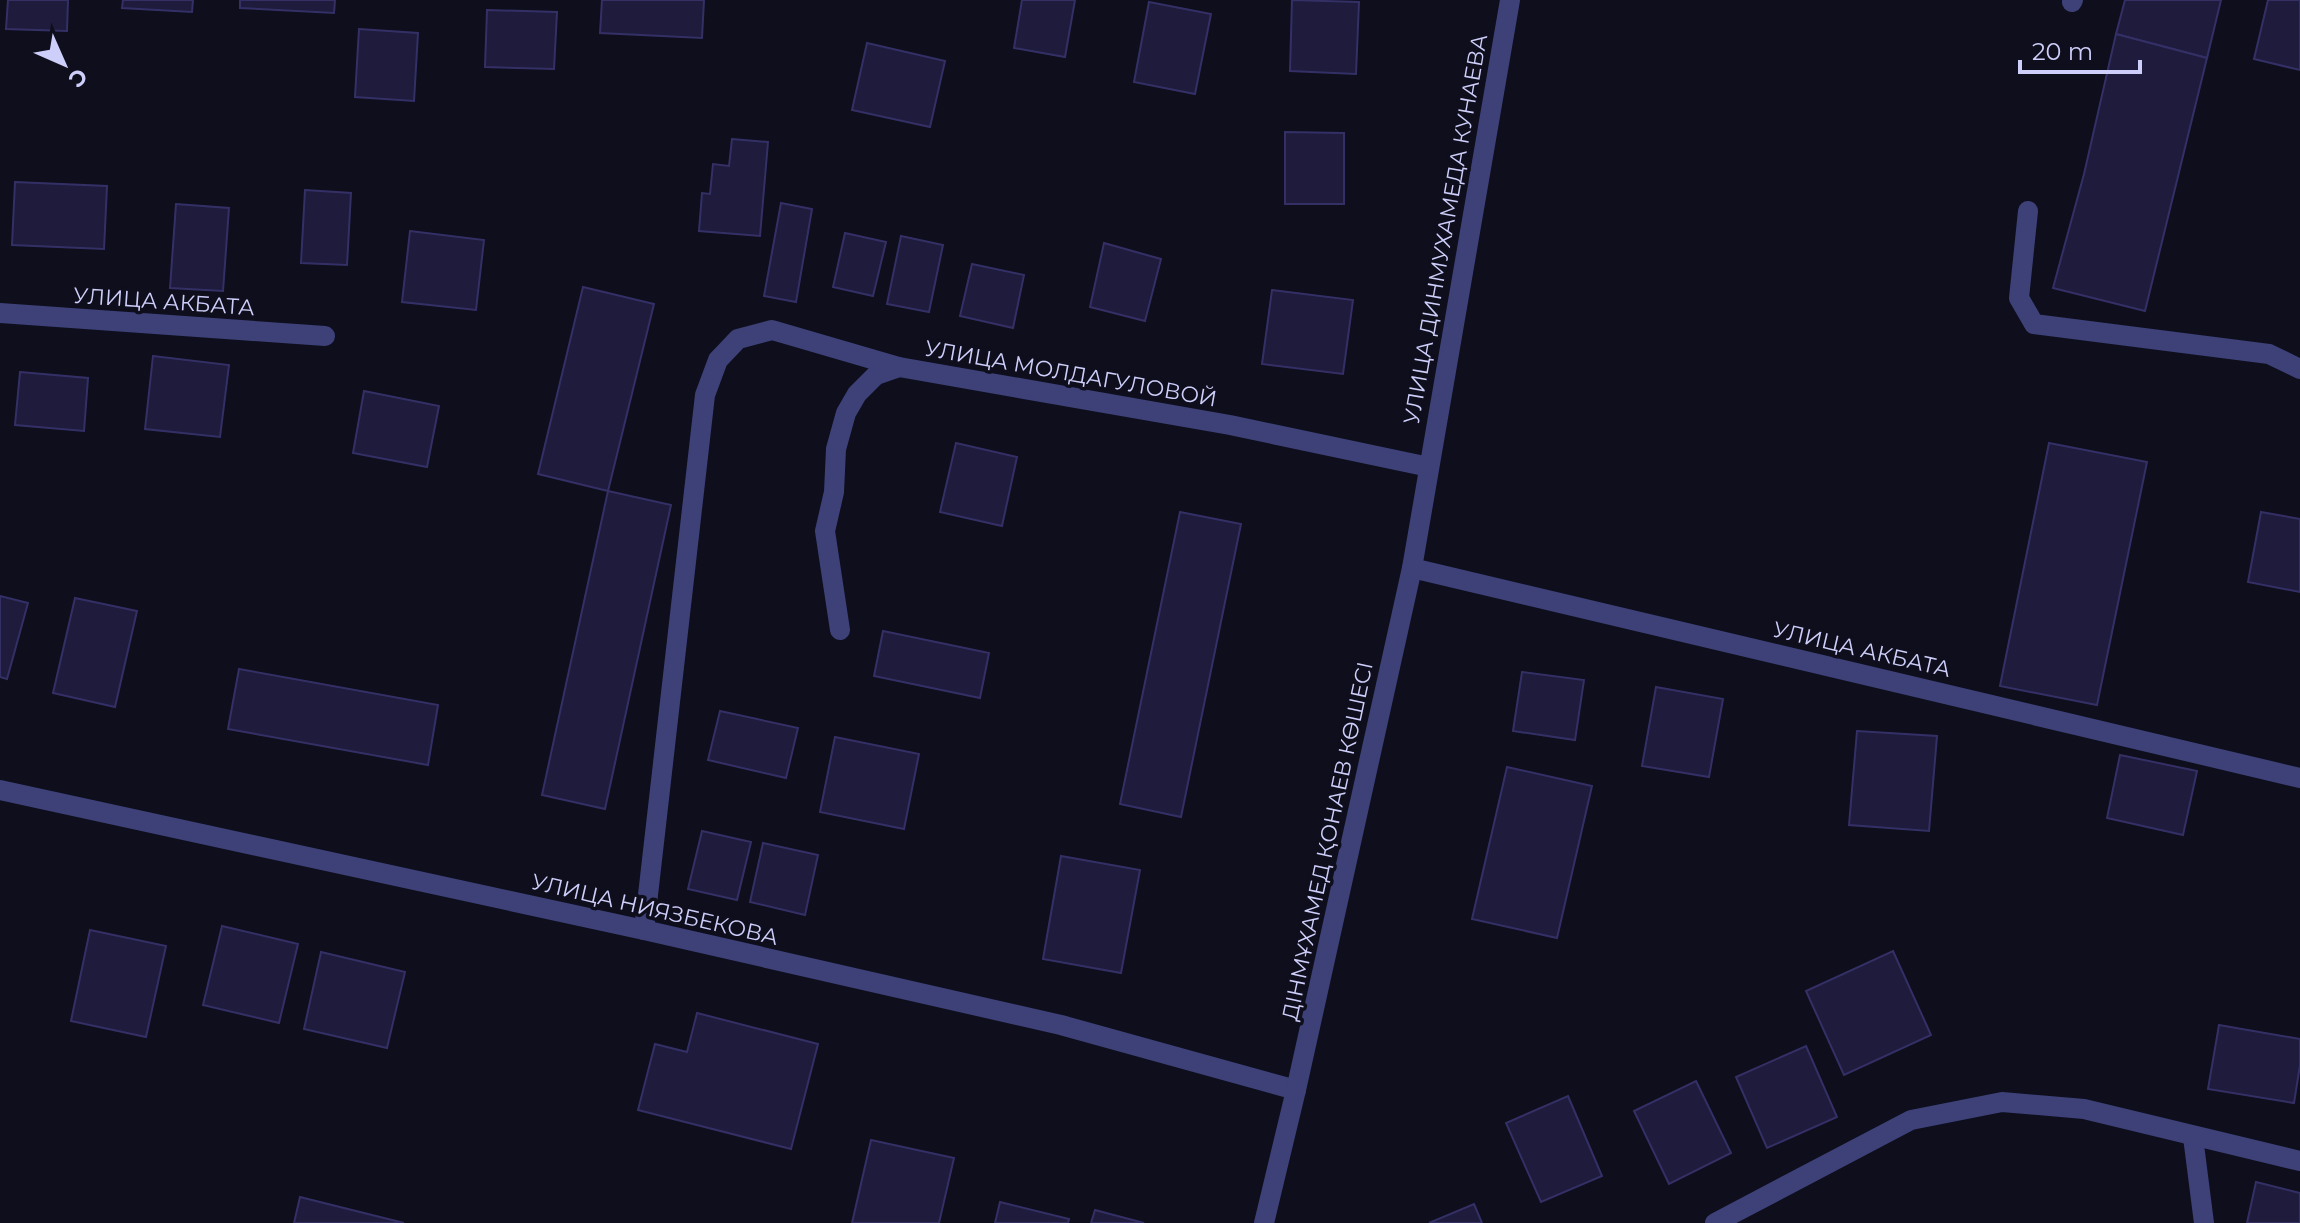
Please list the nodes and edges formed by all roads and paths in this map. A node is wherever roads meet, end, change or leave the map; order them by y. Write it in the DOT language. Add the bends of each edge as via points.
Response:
graph roads {
  1 [pos="1510,0"];
  2 [pos="2028,211"];
  3 [pos="0,313"];
  4 [pos="325,336"];
  5 [pos="899,367"];
  6 [pos="2300,369"];
  7 [pos="1429,467"];
  8 [pos="1412,568"];
  9 [pos="840,630"];
  10 [pos="2300,778"];
  11 [pos="0,790"];
  12 [pos="644,930"];
  13 [pos="1296,1090"];
  14 [pos="2193,1137"];
  15 [pos="2300,1161"];
  16 [pos="1264,1223"];
  17 [pos="1715,1223"];
  18 [pos="2204,1223"];
  1 -- 7 [label="street, УЛИЦА ДИНМУХАМЕДА КУНАЕВА"];
  2 -- 6 [label="street" via="2019,298 2034,324 2269,354"];
  3 -- 4 [label="street, УЛИЦА АКБАТА"];
  5 -- 7 [label="street, УЛИЦА МОЛДАГУЛОВОЙ" via="1230,425"];
  5 -- 9 [label="street, УЛИЦА МОЛДАГУЛОВОЙ" via="876,375 857,394 836,449 825,531"];
  5 -- 12 [label="street" via="772,330 738,339 718,360 705,395"];
  7 -- 8 [label="street, ДІНМҰХАМЕД ҚОНАЕВ КӨШЕСІ"];
  8 -- 10 [label="street, УЛИЦА АКБАТА"];
  8 -- 13 [label="street, ДІНМҰХАМЕД ҚОНАЕВ КӨШЕСІ"];
  11 -- 12 [label="street, УЛИЦА НИЯЗБЕКОВА"];
  12 -- 13 [label="street, УЛИЦА НИЯЗБЕКОВА" via="1061,1025"];
  13 -- 16 [label="street, ДІНМҰХАМЕД ҚОНАЕВ КӨШЕСІ"];
  14 -- 15 [label="street"];
  14 -- 17 [label="street" via="2084,1109 2002,1102 1911,1120"];
  14 -- 18 [label="street"];
}
